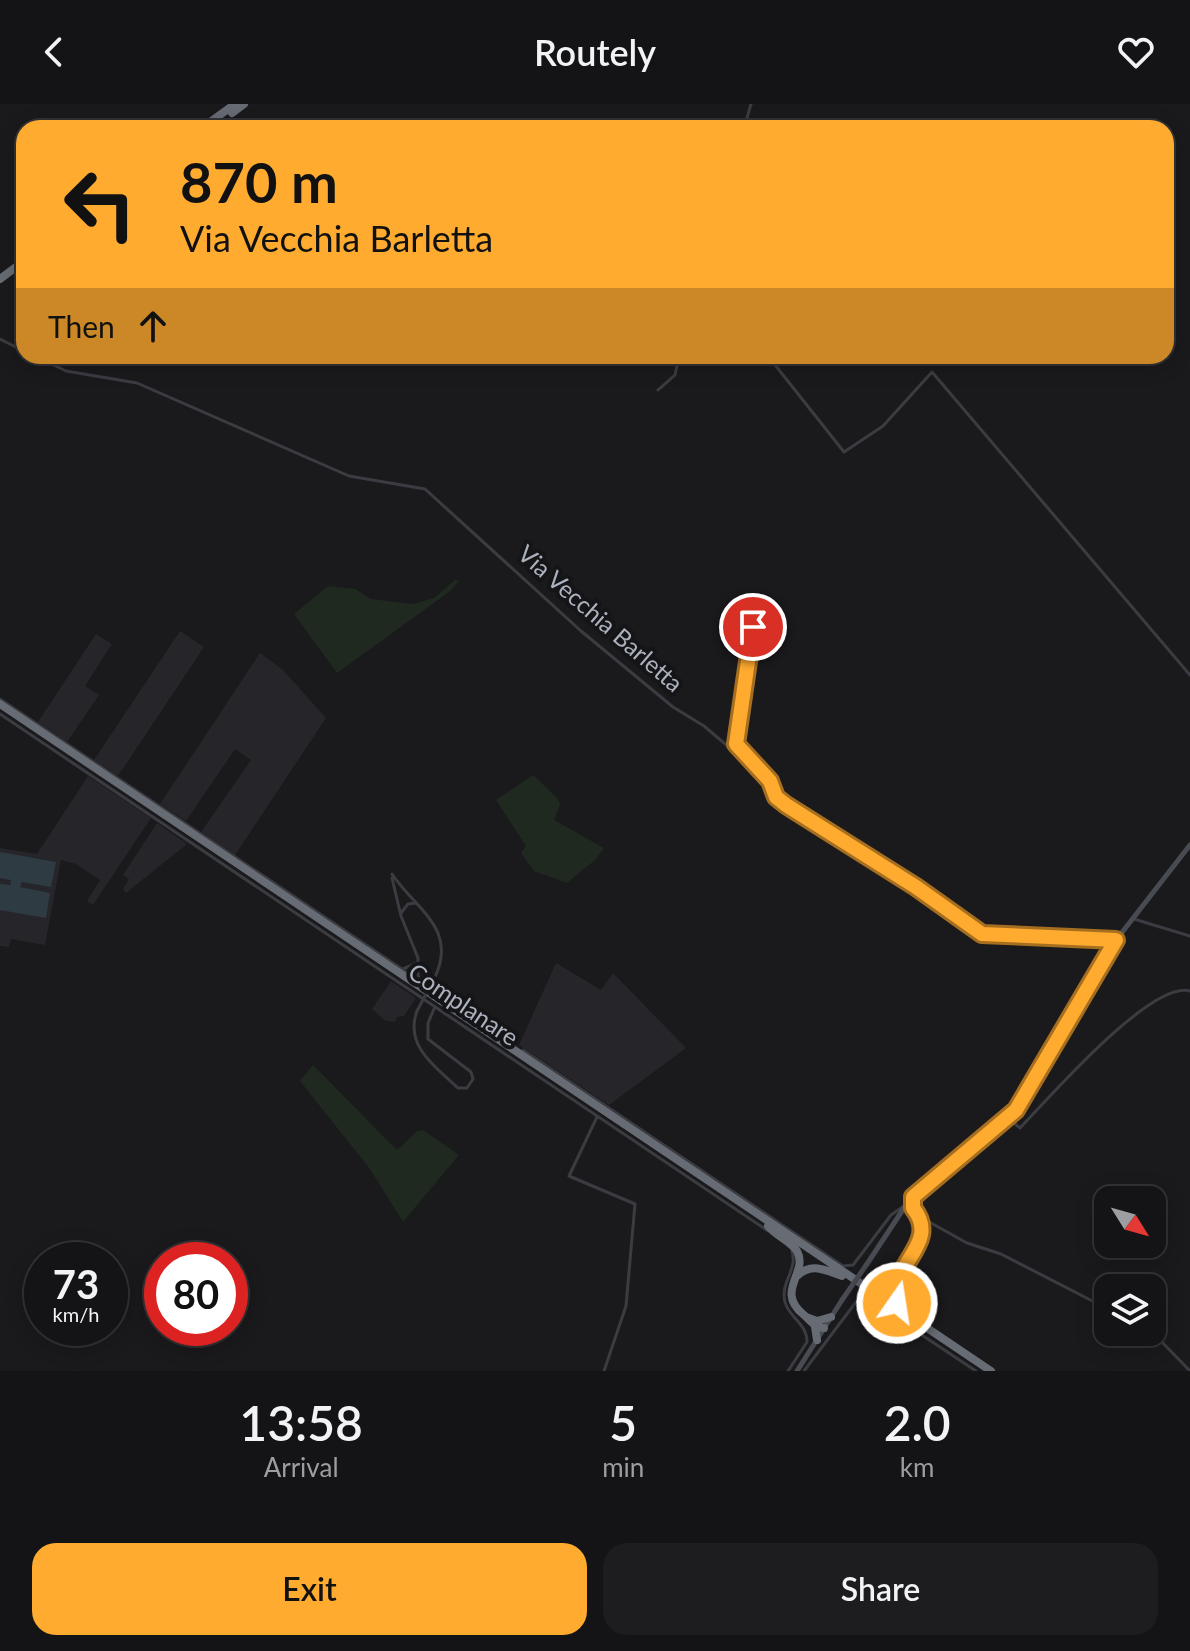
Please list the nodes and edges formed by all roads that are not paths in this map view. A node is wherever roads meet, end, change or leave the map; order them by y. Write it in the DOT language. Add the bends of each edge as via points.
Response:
graph roads {
  1 [pos="235,104"];
  2 [pos="244,104"];
  3 [pos="213,120"];
  4 [pos="223,120"];
  5 [pos="52,364"];
  6 [pos="677,364"];
  7 [pos="774,364"];
  8 [pos="658,390"];
  9 [pos="753,627"];
  10 [pos="1190,675"];
  11 [pos="0,707"];
  12 [pos="776,797"];
  13 [pos="1190,845"];
  14 [pos="405,894"];
  15 [pos="396,897"];
  16 [pos="416,903"];
  17 [pos="401,916"];
  18 [pos="1134,919"];
  19 [pos="1190,936"];
  20 [pos="1116,940"];
  21 [pos="417,963"];
  22 [pos="400,968"];
  23 [pos="411,976"];
  24 [pos="423,984"];
  25 [pos="1190,991"];
  26 [pos="435,1007"];
  27 [pos="495,1027"];
  28 [pos="523,1050"];
  29 [pos="597,1117"];
  30 [pos="1008,1118"];
  31 [pos="913,1197"];
  32 [pos="906,1205"];
  33 [pos="912,1210"];
  34 [pos="898,1214"];
  35 [pos="923,1218"];
  36 [pos="768,1226"];
  37 [pos="842,1276"];
  38 [pos="854,1279"];
  39 [pos="898,1279"];
  40 [pos="794,1280"];
  41 [pos="1094,1302"];
  42 [pos="831,1317"];
  43 [pos="918,1322"];
  44 [pos="819,1325"];
  45 [pos="817,1340"];
  46 [pos="1166,1346"];
  47 [pos="604,1371"];
  48 [pos="788,1371"];
  49 [pos="797,1371"];
  50 [pos="804,1371"];
  51 [pos="976,1371"];
  52 [pos="983,1371"];
  53 [pos="991,1371"];
  54 [pos="998,1371"];
  55 [pos="1190,1371"];
  1 -- 3 [label="highway"];
  2 -- 4 [label="highway"];
  5 -- 12 [label="street, Via Vecchia Barletta" via="137,383 349,476 425,489 581,631 704,726"];
  6 -- 8 [label="street" via="675,375"];
  7 -- 10 [label="street" via="844,452 883,426 932,372"];
  9 -- 12 [label="street" via="736,744 770,781"];
  11 -- 22 [label="street, Complanare"];
  11 -- 26 [label="street, Complanare"];
  11 -- 36 [label="highway"];
  11 -- 38 [label="highway"];
  12 -- 20 [label="street, Via Vecchia Barletta" via="982,934"];
  13 -- 18 [label="street"];
  14 -- 15 [label="street"];
  14 -- 15 [label="street" via="392,874"];
  14 -- 16 [label="street"];
  15 -- 16 [label="street"];
  15 -- 17 [label="street"];
  16 -- 17 [label="street" via="402,908"];
  16 -- 26 [label="street, bridge" via="436,927 442,960 413,1028 419,1048 458,1088 467,1088 471,1072 428,1039"];
  17 -- 21 [label="street"];
  18 -- 19 [label="street"];
  18 -- 20 [label="street"];
  20 -- 30 [label="street"];
  21 -- 22 [label="street"];
  21 -- 23 [label="street"];
  21 -- 24 [label="street"];
  22 -- 23 [label="street, Complanare"];
  23 -- 24 [label="street, Complanare"];
  24 -- 27 [label="street, Complanare"];
  25 -- 30 [label="street" via="1172,991 1108,1036 1020,1128"];
  26 -- 29 [label="street, Complanare"];
  28 -- 32 [label="street, Complanare" via="843,1266 853,1265 891,1215"];
  29 -- 47 [label="street" via="569,1176 635,1204 626,1306"];
  29 -- 48 [label="street, Complanare" via="792,1250 794,1266 784,1297 807,1335 805,1348"];
  30 -- 31 [label="street"];
  31 -- 32 [label="street"];
  31 -- 33 [label="street"];
  32 -- 33 [label="street"];
  32 -- 34 [label="street"];
  33 -- 34 [label="street"];
  33 -- 35 [label="street"];
  34 -- 42 [label="street, bridge"];
  35 -- 39 [label="highway" via="921,1237"];
  35 -- 41 [label="street"];
  35 -- 54 [label="street" via="929,1231 899,1292 902,1305"];
  36 -- 37 [label="highway"];
  36 -- 40 [label="highway" via="797,1251"];
  37 -- 40 [label="highway" via="810,1268"];
  37 -- 52 [label="highway"];
  38 -- 39 [label="highway" via="887,1289"];
  38 -- 43 [label="highway"];
  39 -- 43 [label="highway" via="897,1303"];
  40 -- 44 [label="highway" via="793,1302"];
  42 -- 44 [label="highway"];
  43 -- 53 [label="highway"];
  44 -- 45 [label="highway"];
  45 -- 49 [label="street"];
  46 -- 55 [label="street"];
  50 -- 51 [label="street" via="856,1302 866,1298"];
}
